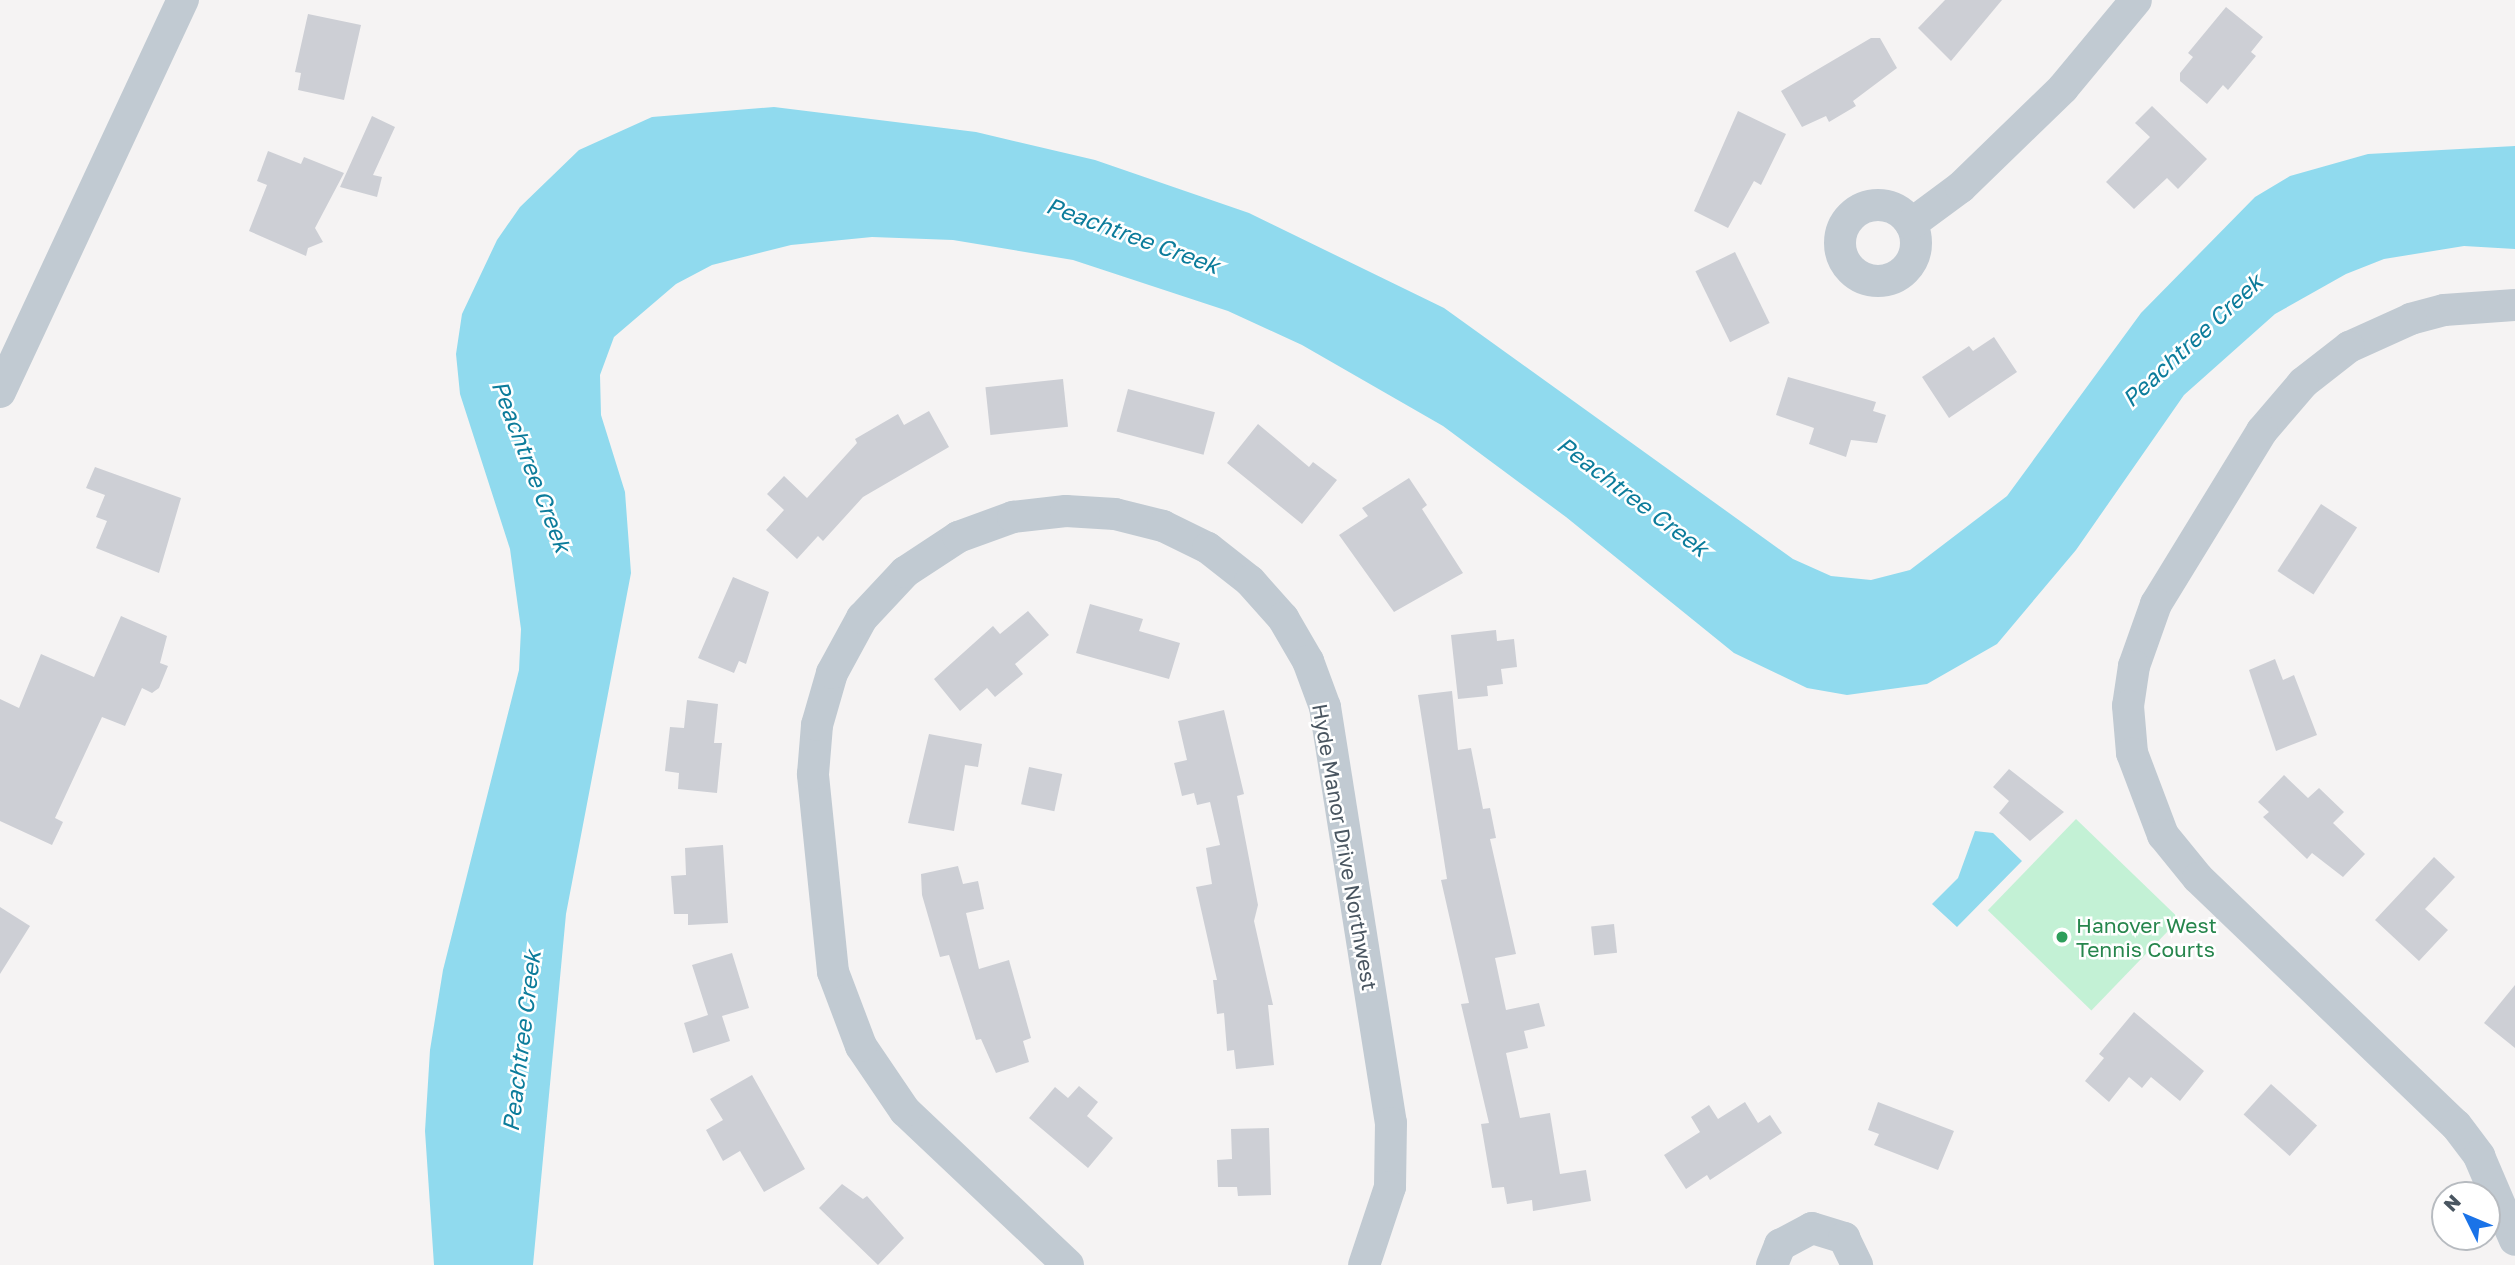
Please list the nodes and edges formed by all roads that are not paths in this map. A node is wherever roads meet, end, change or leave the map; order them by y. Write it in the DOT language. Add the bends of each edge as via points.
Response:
graph roads {
  1 [pos="183,0"];
  2 [pos="2136,0"];
  3 [pos="1911,224"];
  4 [pos="2515,305"];
  5 [pos="0,393"];
  6 [pos="2515,1240"];
  7 [pos="1068,1265"];
  8 [pos="1364,1265"];
  9 [pos="1772,1265"];
  10 [pos="1857,1265"];
  1 -- 5 [label="street"];
  2 -- 3 [label="street" via="2055,97 1961,187"];
  4 -- 6 [label="street" via="2456,309 2411,319 2349,347 2302,383 2262,431 2156,604 2133,666 2129,706 2139,779 2163,835 2198,878 2456,1125 2488,1175"];
  7 -- 8 [label="street, Hyde Manor Drive Northwest" via="905,1111 861,1046 833,972 813,774 817,725 832,673 862,618 905,572 958,537 1013,517 1066,510 1115,514 1163,526 1208,548 1251,581 1283,618 1308,661 1325,708 1391,1123 1390,1187"];
  9 -- 10 [label="street" via="1780,1245 1812,1228 1844,1238"];
}
